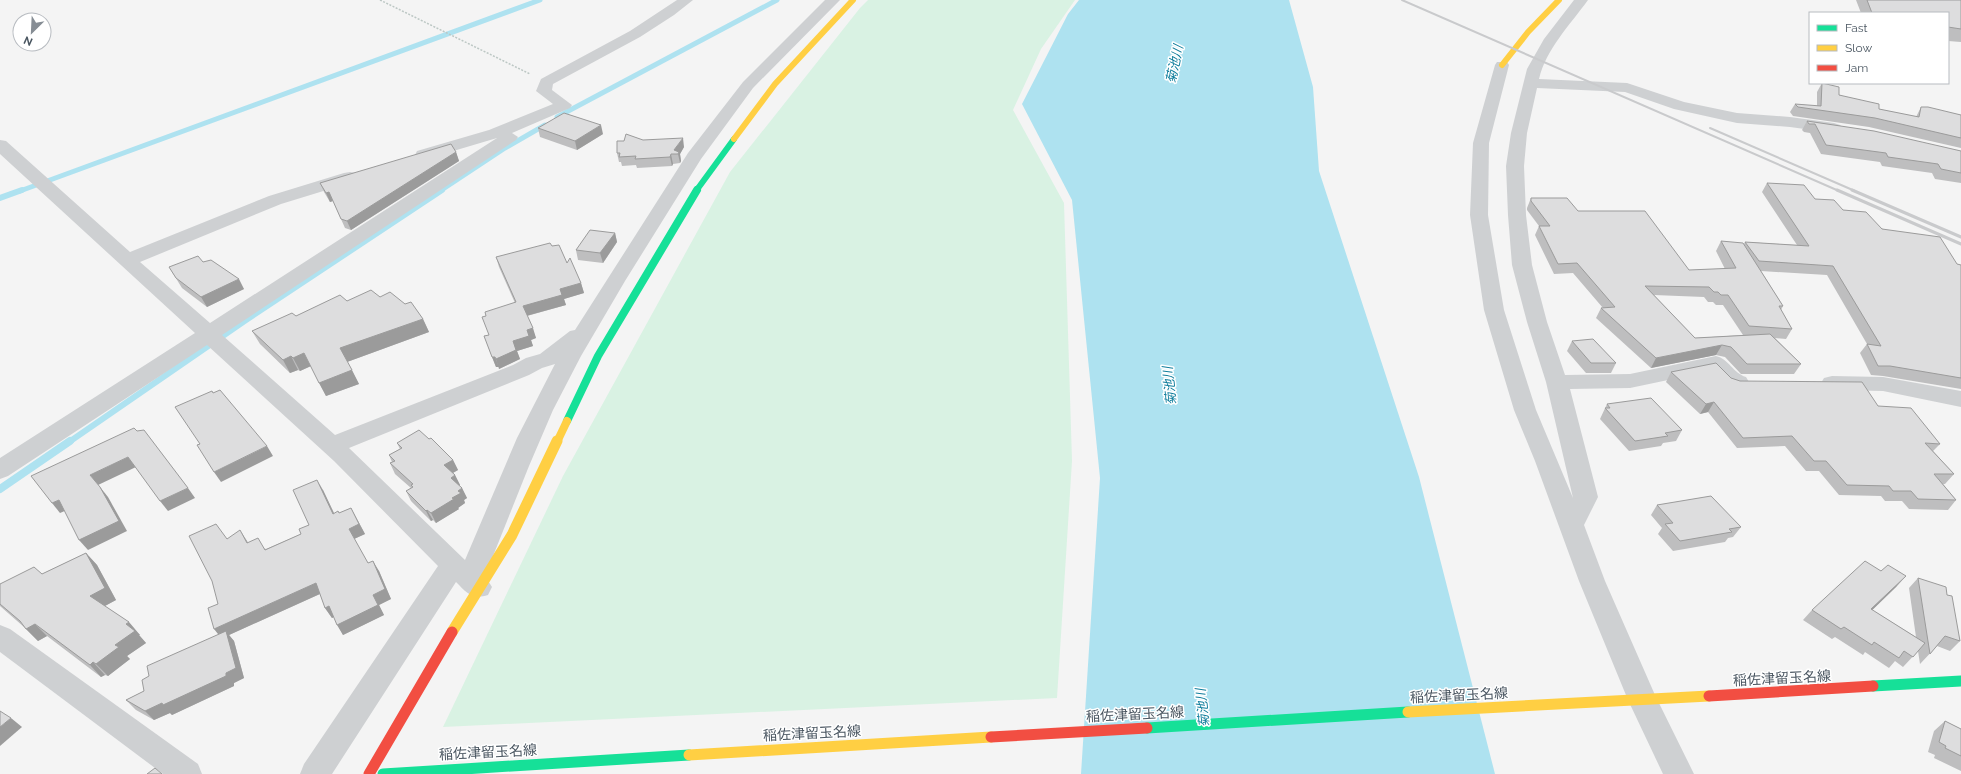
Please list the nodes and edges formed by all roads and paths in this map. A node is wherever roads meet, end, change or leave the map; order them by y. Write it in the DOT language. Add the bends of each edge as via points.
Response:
graph roads {
  1 [pos="380,0"];
  2 [pos="686,0"];
  3 [pos="833,0"];
  4 [pos="853,0"];
  5 [pos="1560,0"];
  6 [pos="1581,0"];
  7 [pos="1502,65"];
  8 [pos="546,82"];
  9 [pos="1530,83"];
  10 [pos="539,117"];
  11 [pos="1846,130"];
  12 [pos="0,145"];
  13 [pos="408,159"];
  14 [pos="364,172"];
  15 [pos="128,260"];
  16 [pos="588,327"];
  17 [pos="214,339"];
  18 [pos="1557,382"];
  19 [pos="1757,382"];
  20 [pos="1812,383"];
  21 [pos="1961,399"];
  22 [pos="331,446"];
  23 [pos="0,470"];
  24 [pos="1572,526"];
  25 [pos="467,577"];
  26 [pos="0,637"];
  27 [pos="1961,681"];
  28 [pos="1643,700"];
  29 [pos="187,774"];
  30 [pos="315,774"];
  31 [pos="369,774"];
  32 [pos="383,774"];
  33 [pos="1679,774"];
  1 -- 8 [label="path"];
  2 -- 8 [label="street" via="639,34"];
  3 -- 16 [label="street" via="748,85 694,157"];
  4 -- 25 [label="street" via="775,84 704,178 598,356 512,535"];
  5 -- 7 [label="street" via="1528,32"];
  6 -- 9 [label="street" via="1551,39 1534,69"];
  7 -- 24 [label="street" via="1481,143 1479,215 1487,272 1494,310 1525,410"];
  8 -- 10 [label="street" via="544,91 564,105"];
  9 -- 11 [label="street" via="1627,88 1680,106 1736,118"];
  9 -- 18 [label="street" via="1515,166 1517,215 1522,265"];
  10 -- 13 [label="street" via="497,134"];
  10 -- 17 [label="street"];
  12 -- 15 [label="street"];
  14 -- 15 [label="street" via="275,200"];
  15 -- 17 [label="street"];
  16 -- 22 [label="street" via="548,359"];
  16 -- 25 [label="street" via="542,411"];
  17 -- 22 [label="street"];
  17 -- 23 [label="street"];
  18 -- 19 [label="street" via="1630,381 1716,363 1734,382"];
  18 -- 24 [label="street" via="1586,497"];
  20 -- 21 [label="street" via="1883,384"];
  22 -- 25 [label="street"];
  24 -- 28 [label="street" via="1592,582"];
  25 -- 30 [label="street"];
  25 -- 31 [label="street"];
  26 -- 29 [label="street"];
  27 -- 28 [label="street, 稲佐津留玉名線"];
  28 -- 32 [label="street, 稲佐津留玉名線"];
  28 -- 33 [label="street"];
}
